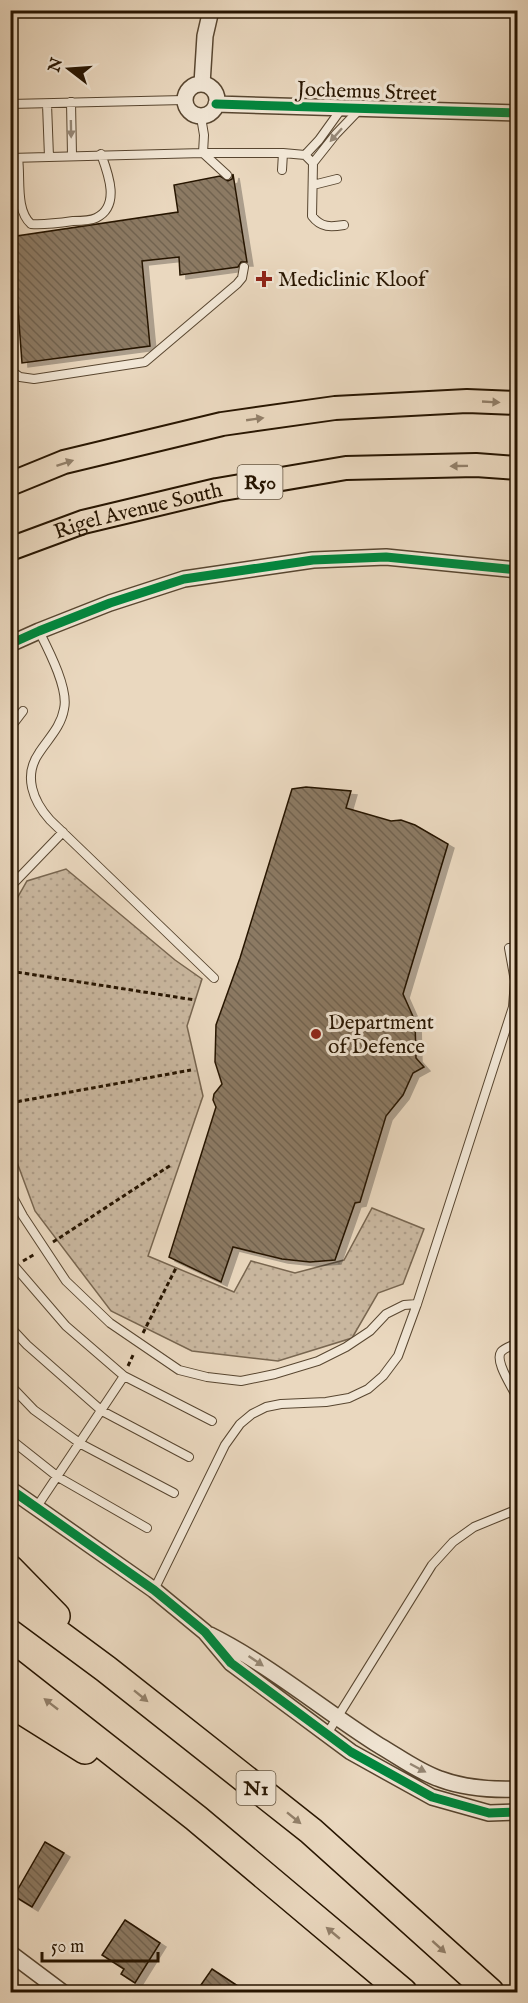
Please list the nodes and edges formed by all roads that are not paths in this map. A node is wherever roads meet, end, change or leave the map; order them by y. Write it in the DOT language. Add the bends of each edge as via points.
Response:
graph roads {
  1 [pos="211,10"];
  2 [pos="202,84"];
  3 [pos="184,100"];
  4 [pos="71,102"];
  5 [pos="10,104"];
  6 [pos="47,104"];
  7 [pos="216,104"];
  8 [pos="342,108"];
  9 [pos="361,109"];
  10 [pos="518,113"];
  11 [pos="201,117"];
  12 [pos="204,153"];
  13 [pos="283,153"];
  14 [pos="101,154"];
  15 [pos="72,155"];
  16 [pos="305,155"];
  17 [pos="49,157"];
  18 [pos="14,158"];
  19 [pos="313,163"];
  20 [pos="282,170"];
  21 [pos="227,175"];
  22 [pos="337,179"];
  23 [pos="313,185"];
  24 [pos="344,225"];
  25 [pos="244,267"];
  26 [pos="10,370"];
  27 [pos="518,403"];
  28 [pos="518,468"];
  29 [pos="10,484"];
  30 [pos="10,549"];
  31 [pos="518,570"];
  32 [pos="39,631"];
  33 [pos="10,644"];
  34 [pos="23,711"];
  35 [pos="10,728"];
  36 [pos="63,832"];
  37 [pos="10,887"];
  38 [pos="509,948"];
  39 [pos="214,978"];
  40 [pos="10,1192"];
  41 [pos="12,1266"];
  42 [pos="417,1304"];
  43 [pos="10,1327"];
  44 [pos="518,1342"];
  45 [pos="124,1376"];
  46 [pos="10,1385"];
  47 [pos="516,1390"];
  48 [pos="518,1400"];
  49 [pos="102,1411"];
  50 [pos="212,1421"];
  51 [pos="10,1438"];
  52 [pos="81,1444"];
  53 [pos="189,1456"];
  54 [pos="57,1477"];
  55 [pos="10,1489"];
  56 [pos="174,1492"];
  57 [pos="36,1508"];
  58 [pos="518,1509"];
  59 [pos="147,1528"];
  60 [pos="10,1569"];
  61 [pos="154,1590"];
  62 [pos="10,1598"];
  63 [pos="205,1632"];
  64 [pos="106,1669"];
  65 [pos="10,1672"];
  66 [pos="10,1703"];
  67 [pos="338,1718"];
  68 [pos="327,1734"];
  69 [pos="518,1789"];
  70 [pos="518,1812"];
  71 [pos="196,1818"];
  72 [pos="10,1953"];
  73 [pos="62,1992"];
  74 [pos="403,1992"];
  75 [pos="490,1992"];
  1 -- 2 [label="street"];
  2 -- 3 [label="street" via="188,90"];
  2 -- 7 [label="street" via="212,89"];
  3 -- 4 [label="lane"];
  3 -- 11 [label="street" via="188,110"];
  4 -- 6 [label="lane"];
  4 -- 15 [label="lane, one-way"];
  5 -- 6 [label="lane"];
  6 -- 17 [label="lane"];
  7 -- 8 [label="street, Jochemus Street"];
  7 -- 11 [label="street" via="211,113"];
  8 -- 9 [label="street, Jochemus Street"];
  8 -- 16 [label="lane"];
  9 -- 10 [label="street, Jochemus Street"];
  9 -- 19 [label="lane, one-way"];
  11 -- 12 [label="lane"];
  12 -- 13 [label="lane"];
  12 -- 14 [label="lane"];
  12 -- 21 [label="lane"];
  13 -- 16 [label="lane"];
  13 -- 20 [label="lane"];
  14 -- 15 [label="lane"];
  14 -- 18 [label="lane" via="111,192 99,216 36,224 31,224 24,214"];
  15 -- 17 [label="lane"];
  16 -- 19 [label="lane"];
  17 -- 18 [label="lane"];
  19 -- 23 [label="lane"];
  22 -- 23 [label="lane"];
  23 -- 24 [label="lane" via="311,211 316,222 325,226"];
  25 -- 26 [label="lane" via="237,284 145,362 34,379 20,377"];
  29 -- 27 [label="main road, one-way" via="64,462 222,424 335,408 467,401"];
  28 -- 30 [label="main road, Rigel Avenue South / R50, one-way" via="346,468 217,490 83,522"];
  31 -- 32 [label="street" via="386,557 313,560 184,579"];
  32 -- 33 [label="street"];
  32 -- 36 [label="lane" via="53,658 65,709 54,734 33,762 30,785 41,810"];
  34 -- 35 [label="lane"];
  36 -- 37 [label="lane"];
  36 -- 39 [label="lane"];
  38 -- 42 [label="lane" via="515,981 513,1007"];
  40 -- 42 [label="lane" via="66,1281 110,1323 179,1370 241,1381 275,1374 318,1361 370,1331 386,1314 404,1305"];
  41 -- 45 [label="lane" via="66,1326"];
  42 -- 61 [label="lane" via="398,1356 368,1389 349,1398 266,1407 240,1424 225,1445"];
  43 -- 49 [label="lane"];
  44 -- 47 [label="lane" via="499,1357"];
  45 -- 49 [label="lane"];
  45 -- 50 [label="lane"];
  46 -- 52 [label="lane" via="34,1410"];
  47 -- 48 [label="lane"];
  49 -- 52 [label="lane"];
  49 -- 53 [label="lane"];
  51 -- 54 [label="lane"];
  52 -- 54 [label="lane"];
  52 -- 56 [label="lane"];
  54 -- 57 [label="lane"];
  54 -- 59 [label="lane"];
  55 -- 57 [label="street"];
  57 -- 61 [label="street"];
  58 -- 67 [label="lane" via="474,1527 432,1565"];
  60 -- 64 [label="highway"];
  61 -- 63 [label="street"];
  62 -- 64 [label="highway, N1"];
  63 -- 67 [label="street, one-way" via="238,1649"];
  63 -- 68 [label="street" via="231,1663"];
  64 -- 75 [label="highway, N1, one-way" via="311,1832"];
  71 -- 65 [label="highway, one-way"];
  66 -- 71 [label="highway"];
  67 -- 68 [label="lane"];
  67 -- 69 [label="street, one-way" via="399,1758 440,1779 492,1790"];
  68 -- 70 [label="street" via="351,1752 432,1797 489,1813"];
  74 -- 71 [label="highway, one-way"];
  72 -- 73 [label="street"];
}
